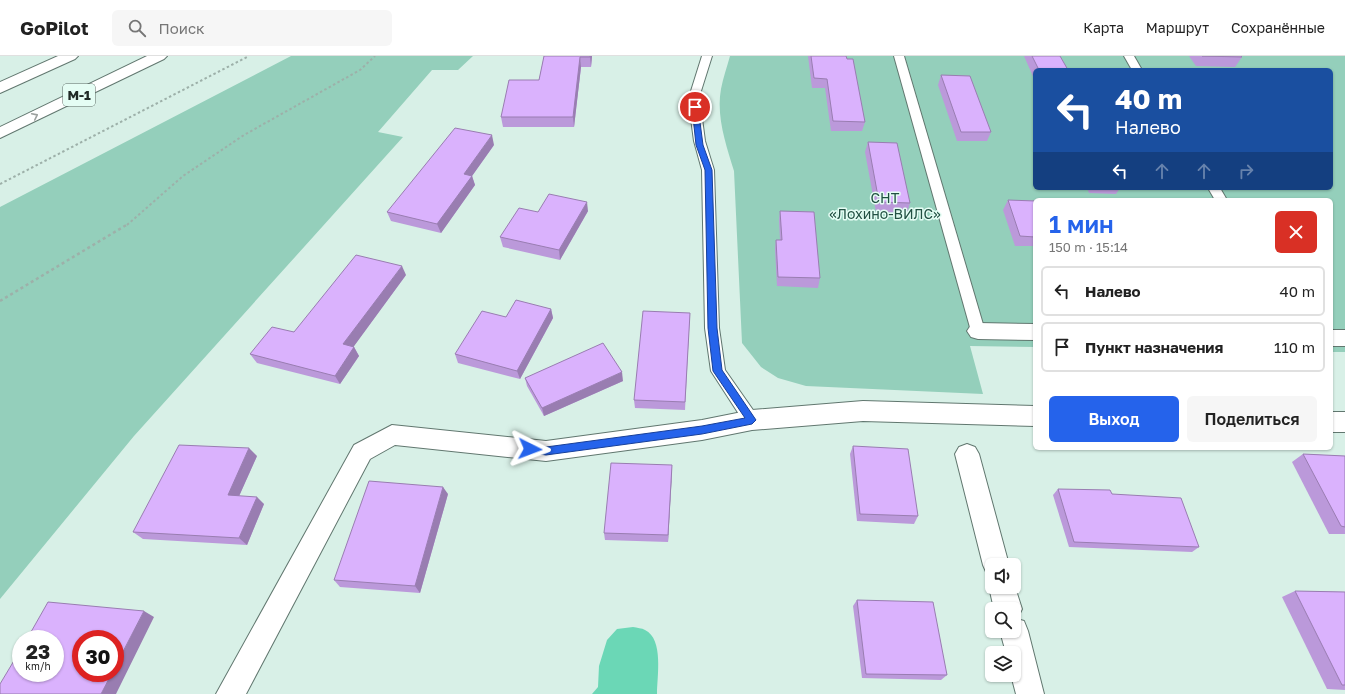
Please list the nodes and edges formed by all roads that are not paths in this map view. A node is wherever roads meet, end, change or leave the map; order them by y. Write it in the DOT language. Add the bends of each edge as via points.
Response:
graph roads {
  1 [pos="70,56"];
  2 [pos="159,56"];
  3 [pos="707,56"];
  4 [pos="899,56"];
  5 [pos="1129,56"];
  6 [pos="1136,68"];
  7 [pos="0,88"];
  8 [pos="0,133"];
  9 [pos="978,331"];
  10 [pos="1033,332"];
  11 [pos="1333,338"];
  12 [pos="1345,338"];
  13 [pos="1033,416"];
  14 [pos="752,420"];
  15 [pos="1333,422"];
  16 [pos="1345,422"];
  17 [pos="967,454"];
  18 [pos="994,558"];
  19 [pos="1016,638"];
  20 [pos="230,694"];
  21 [pos="1030,694"];
  1 -- 7 [label="main road"];
  8 -- 2 [label="main road, М-1, one-way"];
  3 -- 14 [label="lane" via="696,90 695,107 700,145 708,170 712,328 718,371"];
  4 -- 9 [label="lane"];
  5 -- 6 [label="lane"];
  9 -- 10 [label="main road"];
  11 -- 12 [label="main road"];
  13 -- 14 [label="main road" via="863,411"];
  14 -- 20 [label="main road" via="702,430 546,451 392,435 362,452"];
  15 -- 16 [label="main road"];
  17 -- 18 [label="main road"];
  19 -- 21 [label="main road"];
}
